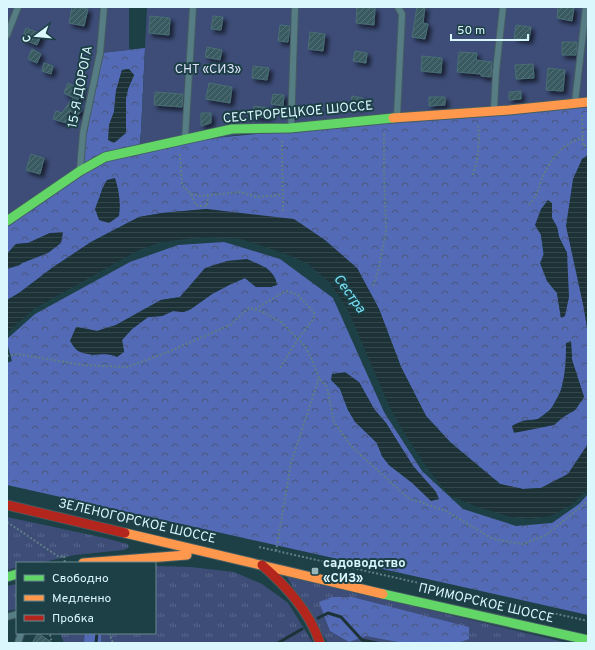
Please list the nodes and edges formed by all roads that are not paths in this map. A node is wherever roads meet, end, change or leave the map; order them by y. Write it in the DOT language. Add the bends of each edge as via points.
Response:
graph roads {
  1 [pos="18,7"];
  2 [pos="104,7"];
  3 [pos="194,7"];
  4 [pos="295,7"];
  5 [pos="398,7"];
  6 [pos="502,7"];
  7 [pos="586,7"];
  8 [pos="7,35"];
  9 [pos="582,102"];
  10 [pos="494,111"];
  11 [pos="397,118"];
  12 [pos="286,128"];
  13 [pos="182,141"];
  14 [pos="80,170"];
  15 [pos="7,222"];
  16 [pos="7,505"];
  17 [pos="210,553"];
  18 [pos="94,562"];
  19 [pos="262,564"];
  20 [pos="588,640"];
  21 [pos="320,643"];
  1 -- 8 [label="lane"];
  2 -- 14 [label="lane, 15-Я ДОРОГА" via="100,53 83,133"];
  3 -- 13 [label="lane"];
  4 -- 12 [label="lane"];
  5 -- 11 [label="lane" via="402,14"];
  6 -- 10 [label="lane"];
  7 -- 9 [label="lane"];
  9 -- 10 [label="main road, СЕСТРОРЕЦКОЕ ШОССЕ"];
  10 -- 11 [label="main road, СЕСТРОРЕЦКОЕ ШОССЕ"];
  11 -- 12 [label="main road, СЕСТРОРЕЦКОЕ ШОССЕ"];
  12 -- 13 [label="main road, СЕСТРОРЕЦКОЕ ШОССЕ" via="232,129"];
  13 -- 14 [label="main road, СЕСТРОРЕЦКОЕ ШОССЕ" via="105,157"];
  14 -- 15 [label="main road, СЕСТРОРЕЦКОЕ ШОССЕ"];
  16 -- 17 [label="main road, ЗЕЛЕНОГОРСКОЕ ШОССЕ"];
  17 -- 18 [label="main road"];
  17 -- 19 [label="main road, ЗЕЛЕНОГОРСКОЕ ШОССЕ"];
  19 -- 20 [label="main road, ПРИМОРСКОЕ ШОССЕ"];
  19 -- 21 [label="main road" via="305,611 318,632"];
}
